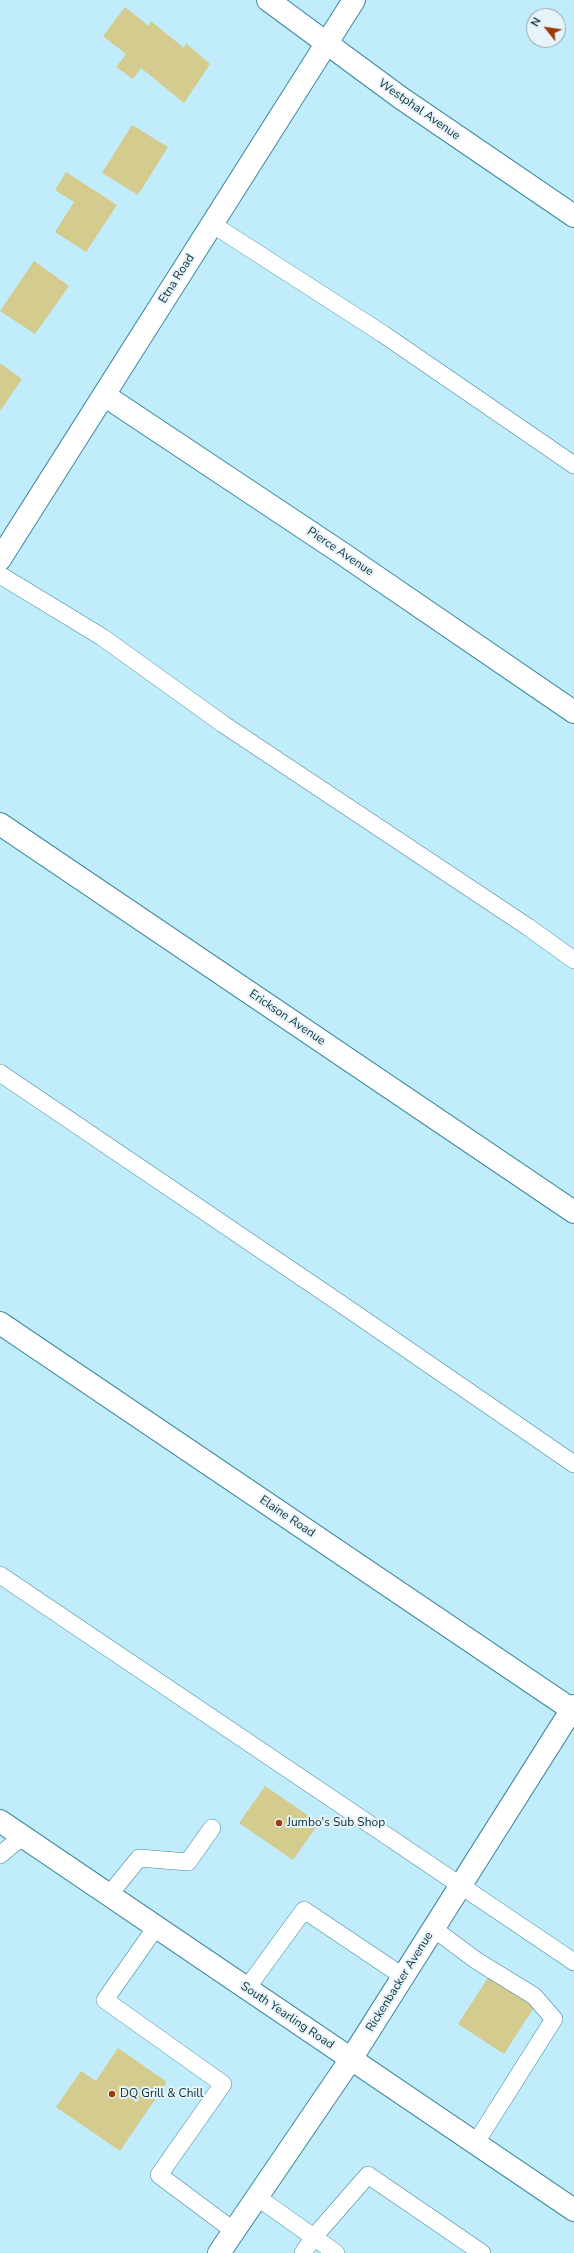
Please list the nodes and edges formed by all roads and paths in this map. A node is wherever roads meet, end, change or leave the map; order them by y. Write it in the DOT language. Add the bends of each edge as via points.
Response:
graph roads {
  1 [pos="268,0"];
  2 [pos="354,0"];
  3 [pos="326,44"];
  4 [pos="574,216"];
  5 [pos="212,224"];
  6 [pos="104,395"];
  7 [pos="574,465"];
  8 [pos="0,559"];
  9 [pos="0,575"];
  10 [pos="574,712"];
  11 [pos="0,824"];
  12 [pos="574,960"];
  13 [pos="0,1073"];
  14 [pos="574,1212"];
  15 [pos="0,1323"];
  16 [pos="574,1464"];
  17 [pos="0,1575"];
  18 [pos="573,1709"];
  19 [pos="0,1821"];
  20 [pos="212,1828"];
  21 [pos="23,1836"];
  22 [pos="0,1855"];
  23 [pos="461,1885"];
  24 [pos="109,1895"];
  25 [pos="156,1927"];
  26 [pos="434,1929"];
  27 [pos="574,1962"];
  28 [pos="404,1977"];
  29 [pos="247,1988"];
  30 [pos="352,2060"];
  31 [pos="475,2144"];
  32 [pos="257,2197"];
  33 [pos="574,2210"];
  34 [pos="234,2231"];
  35 [pos="313,2238"];
  36 [pos="219,2253"];
  37 [pos="303,2253"];
  38 [pos="336,2253"];
  39 [pos="482,2253"];
  1 -- 3 [label="street, Westphal Avenue"];
  2 -- 3 [label="street, Etna Road"];
  3 -- 4 [label="street, Westphal Avenue" via="400,98"];
  3 -- 5 [label="street, Etna Road"];
  5 -- 6 [label="street, Etna Road"];
  5 -- 7 [label="lane" via="383,334"];
  6 -- 8 [label="street, Etna Road"];
  6 -- 10 [label="street, Pierce Avenue"];
  9 -- 12 [label="lane" via="102,637 223,724"];
  11 -- 14 [label="street, Erickson Avenue"];
  13 -- 16 [label="lane"];
  15 -- 18 [label="street, Elaine Road"];
  17 -- 23 [label="lane"];
  18 -- 23 [label="street, Rickenbacker Avenue"];
  19 -- 21 [label="street, South Yearling Road"];
  20 -- 24 [label="lane" via="188,1862 139,1858"];
  21 -- 22 [label="lane"];
  21 -- 24 [label="street, South Yearling Road"];
  23 -- 26 [label="street, Rickenbacker Avenue"];
  23 -- 27 [label="lane"];
  24 -- 25 [label="street, South Yearling Road"];
  25 -- 29 [label="street, South Yearling Road"];
  25 -- 34 [label="lane" via="105,2000 223,2084 159,2175"];
  26 -- 28 [label="street, Rickenbacker Avenue"];
  26 -- 31 [label="lane" via="476,1961 534,1996 554,2019"];
  28 -- 29 [label="lane" via="304,1910"];
  28 -- 30 [label="street, Rickenbacker Avenue"];
  29 -- 30 [label="street, South Yearling Road"];
  30 -- 31 [label="street, South Yearling Road"];
  30 -- 32 [label="street, Rickenbacker Avenue"];
  31 -- 33 [label="street, South Yearling Road"];
  32 -- 34 [label="street, Rickenbacker Avenue"];
  32 -- 35 [label="lane"];
  34 -- 36 [label="street, Rickenbacker Avenue"];
  35 -- 37 [label="lane"];
  35 -- 38 [label="lane"];
  35 -- 39 [label="lane" via="368,2175"];
}
